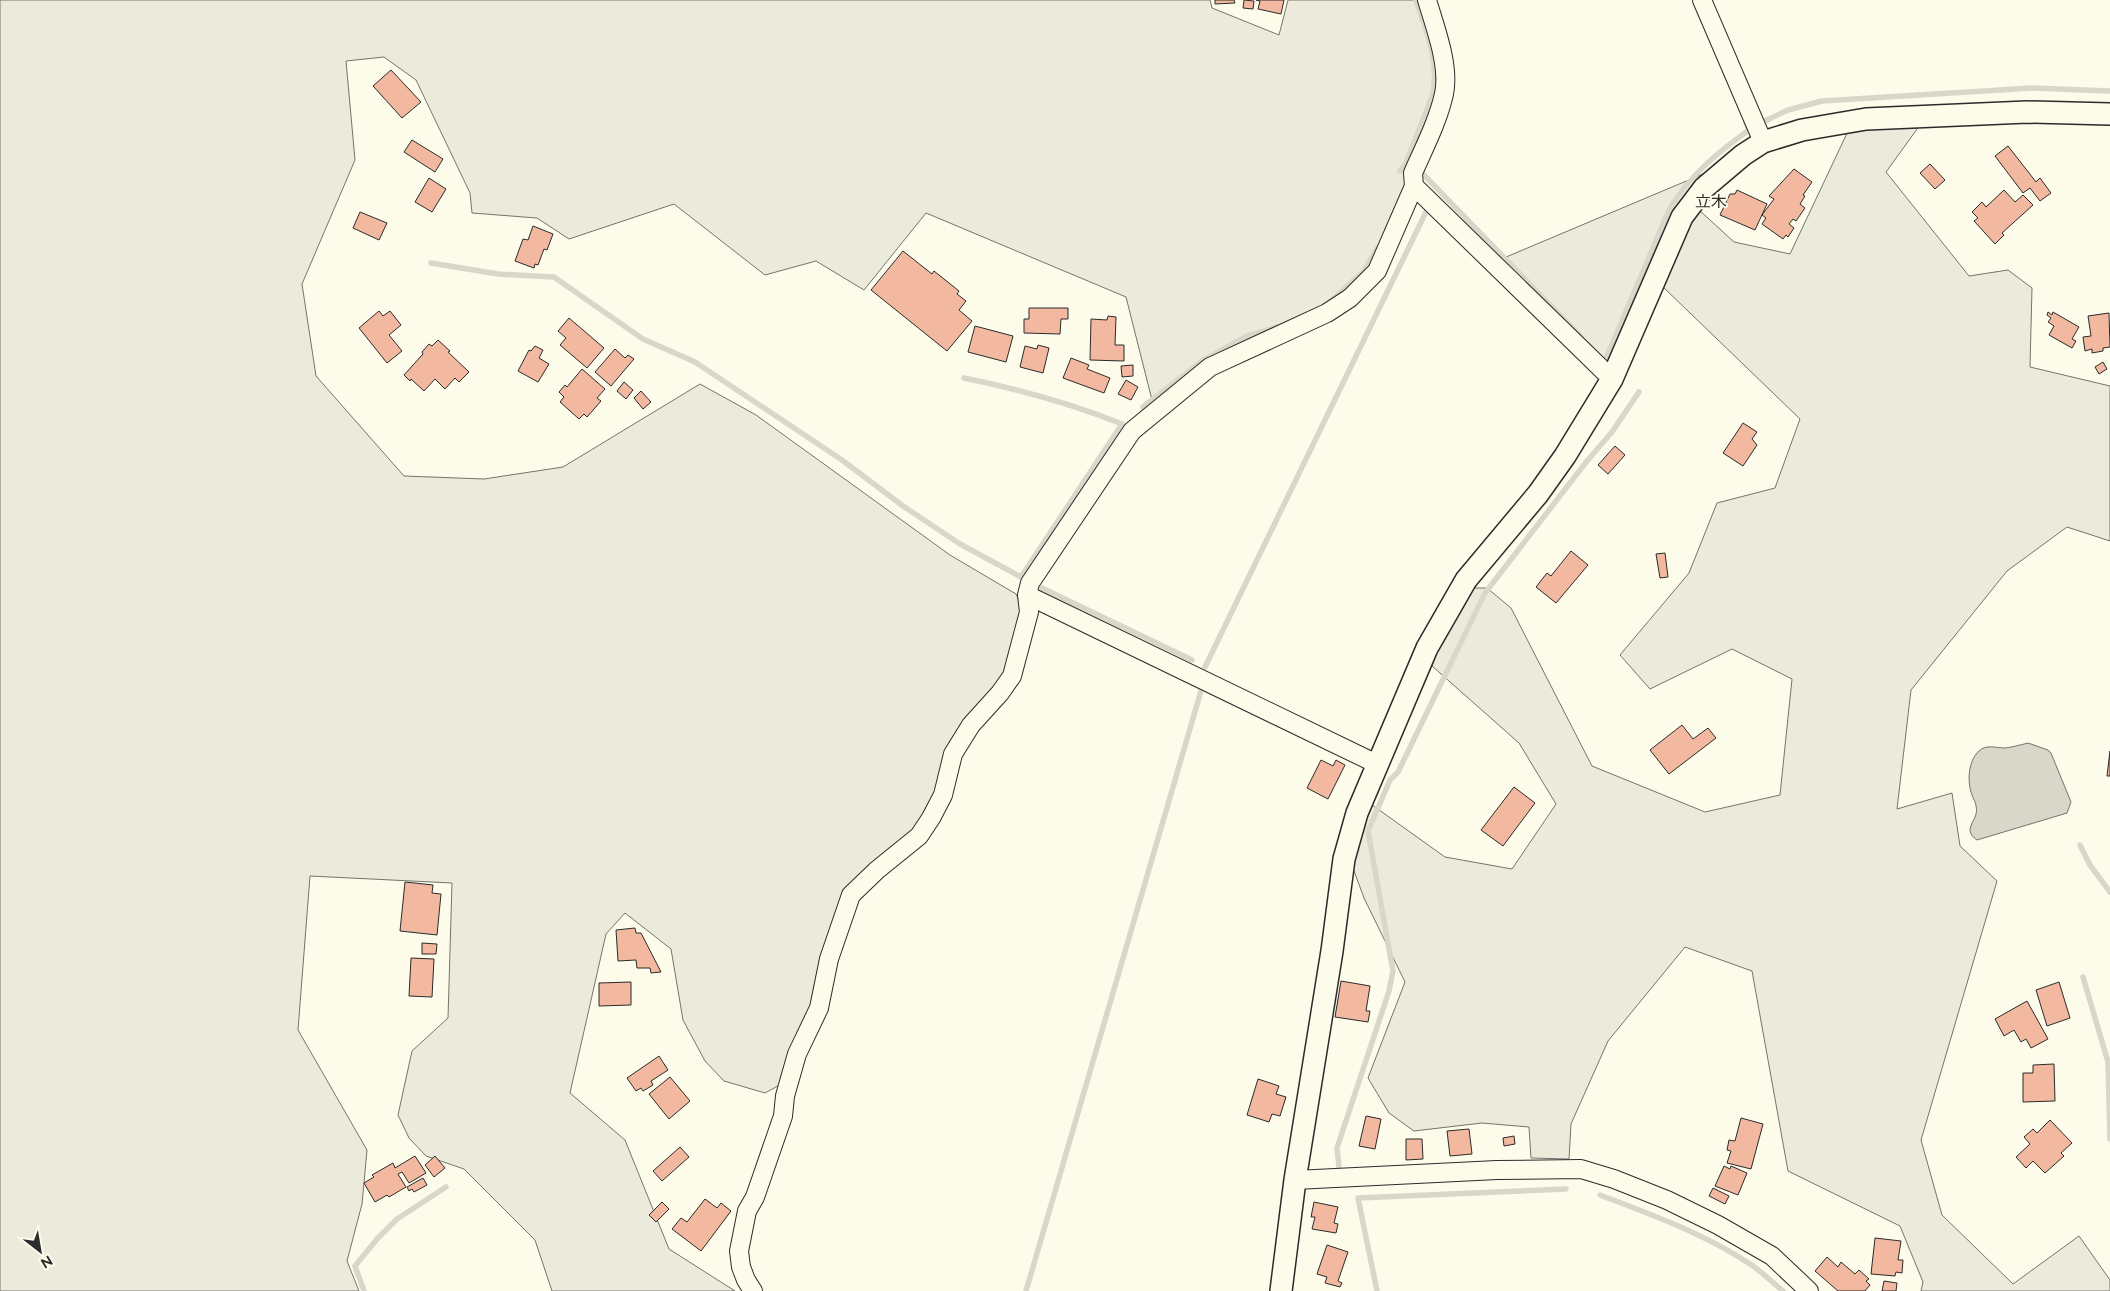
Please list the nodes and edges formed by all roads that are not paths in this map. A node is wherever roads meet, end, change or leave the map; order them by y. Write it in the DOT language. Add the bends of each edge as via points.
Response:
graph roads {
  1 [pos="1427,0"];
  2 [pos="1702,0"];
  3 [pos="2110,114"];
  4 [pos="1763,142"];
  5 [pos="1415,174"];
  6 [pos="1612,379"];
  7 [pos="1028,595"];
  8 [pos="1377,764"];
  9 [pos="1295,1180"];
  10 [pos="753,1291"];
  11 [pos="1281,1291"];
  12 [pos="1809,1291"];
  1 -- 5 [label="street" via="1445,74 1444,93"];
  2 -- 4 [label="street"];
  3 -- 4 [label="street" via="2028,112 1866,119 1802,130"];
  4 -- 6 [label="street" via="1704,188 1682,217"];
  5 -- 6 [label="street"];
  5 -- 7 [label="street" via="1377,271 1350,298 1327,313 1210,367 1132,431 1030,583"];
  6 -- 8 [label="street" via="1538,494 1466,580 1427,648"];
  7 -- 8 [label="street"];
  7 -- 10 [label="street" via="1030,612 1012,676 971,724 953,754 942,795 931,818 919,836 851,895 829,960 819,1008 796,1054 783,1116 755,1197 747,1211 739,1251 743,1274"];
  8 -- 9 [label="street" via="1357,812 1344,859"];
  9 -- 11 [label="street"];
  9 -- 12 [label="street" via="1581,1169 1667,1200 1718,1225 1772,1256"];
}
